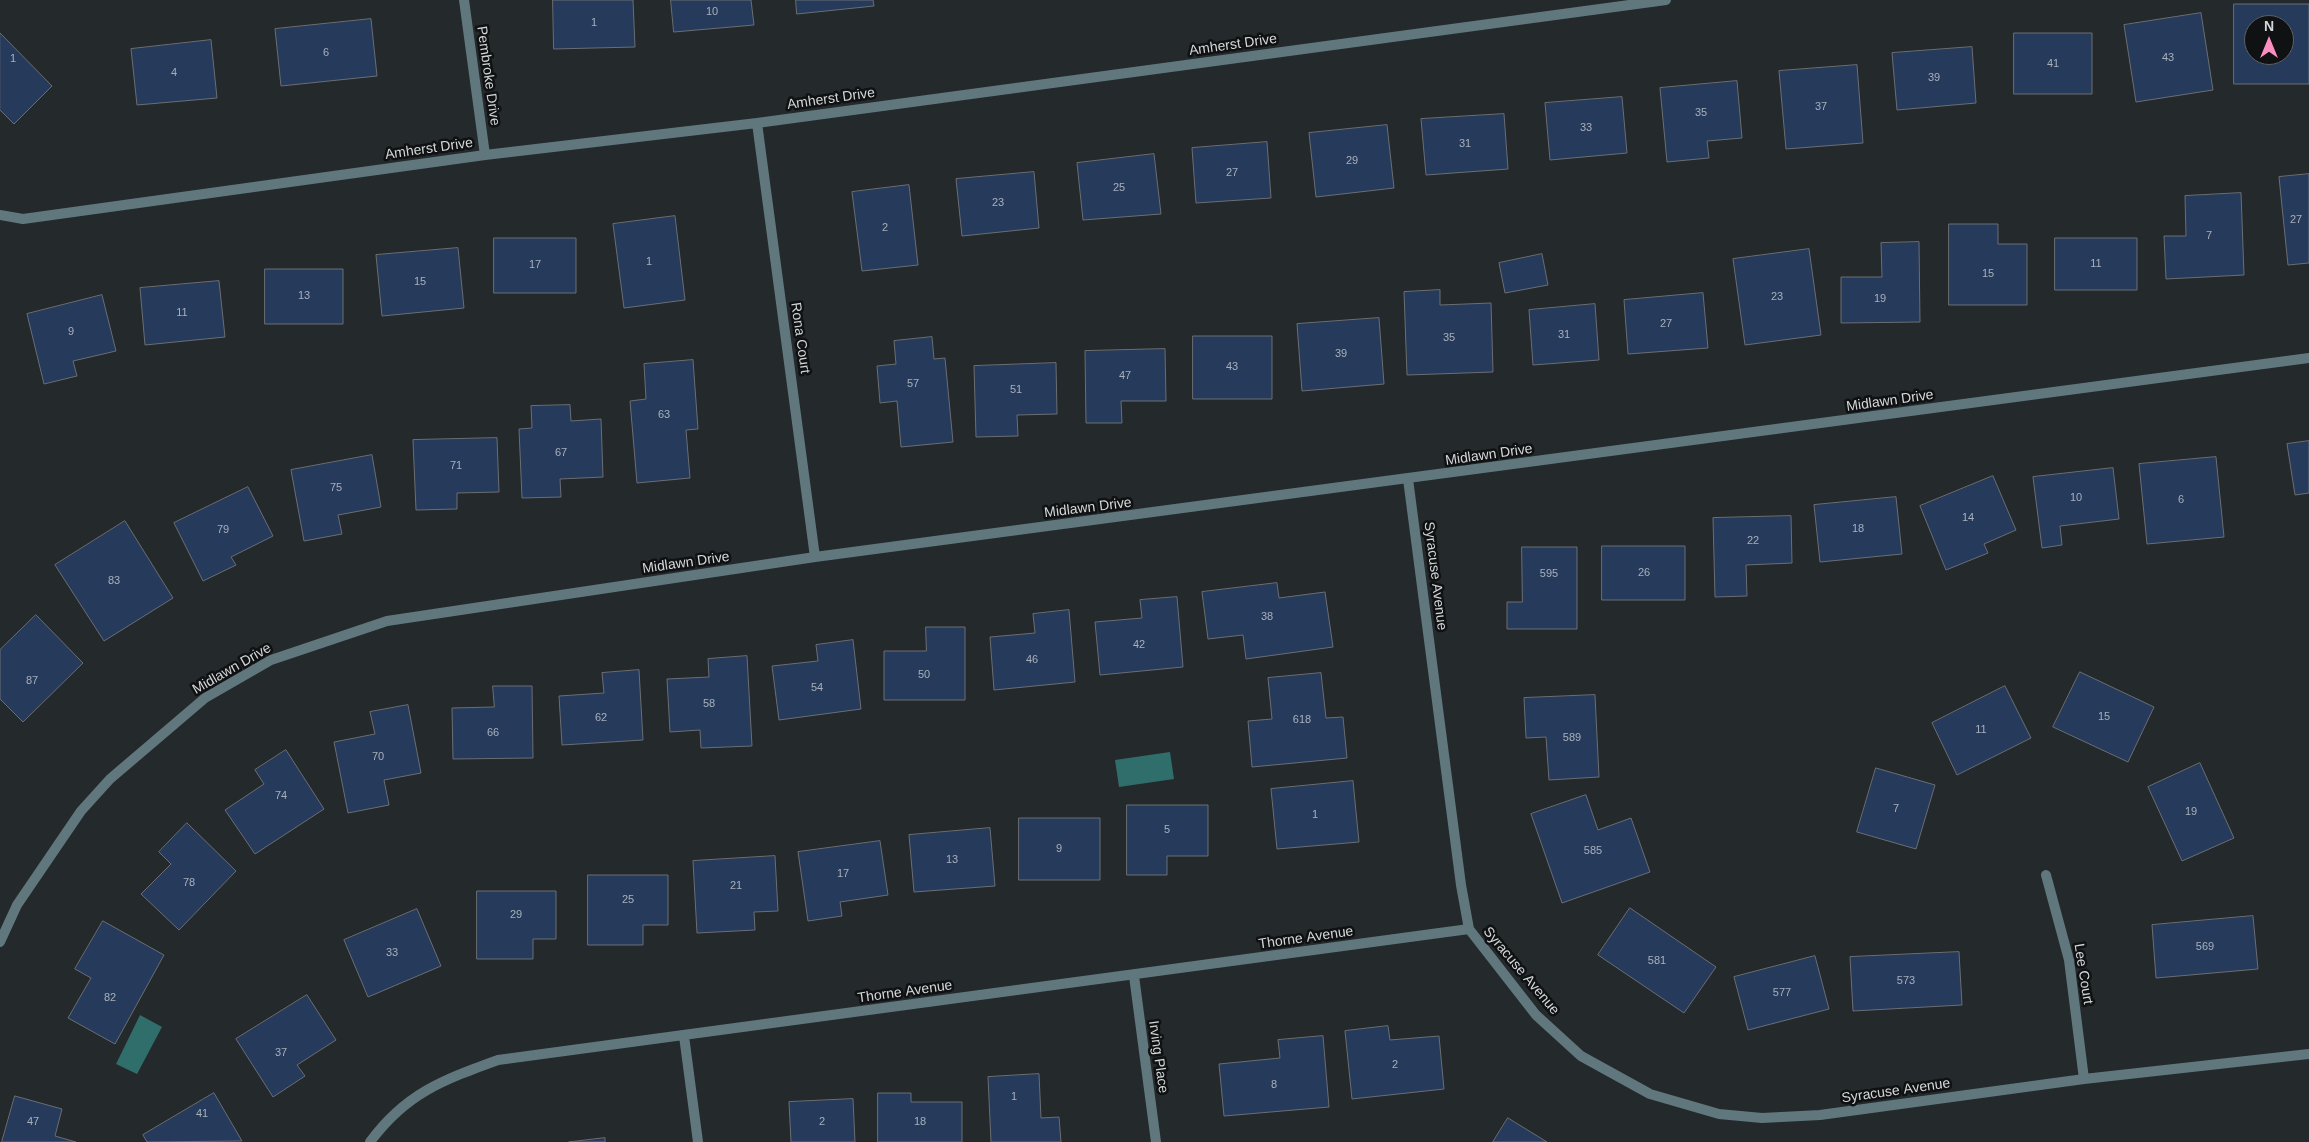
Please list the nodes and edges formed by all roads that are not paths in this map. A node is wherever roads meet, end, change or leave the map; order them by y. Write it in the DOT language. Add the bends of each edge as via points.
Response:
graph roads {
  1 [pos="464,0"];
  2 [pos="1666,0"];
  3 [pos="757,123"];
  4 [pos="485,155"];
  5 [pos="0,215"];
  6 [pos="2309,358"];
  7 [pos="1408,480"];
  8 [pos="815,557"];
  9 [pos="2046,875"];
  10 [pos="1469,929"];
  11 [pos="0,942"];
  12 [pos="1134,976"];
  13 [pos="684,1036"];
  14 [pos="2309,1054"];
  15 [pos="2084,1079"];
  16 [pos="370,1142"];
  17 [pos="698,1142"];
  18 [pos="1156,1142"];
  1 -- 4 [label="street, Pembroke Drive"];
  2 -- 3 [label="street, Amherst Drive"];
  3 -- 4 [label="street, Amherst Drive"];
  3 -- 8 [label="street, Rona Court"];
  4 -- 5 [label="street, Amherst Drive" via="23,219"];
  6 -- 7 [label="street, Midlawn Drive"];
  7 -- 8 [label="street, Midlawn Drive"];
  7 -- 10 [label="street, Syracuse Avenue" via="1459,875"];
  8 -- 11 [label="street, Midlawn Drive" via="387,621 270,660 205,698 110,779 81,811 22,897"];
  9 -- 15 [label="street, Lee Court" via="2069,960"];
  10 -- 12 [label="street, Thorne Avenue"];
  10 -- 15 [label="street, Syracuse Avenue" via="1536,1015 1581,1056 1650,1094 1719,1114 1762,1118 1820,1115"];
  12 -- 13 [label="street, Thorne Avenue"];
  12 -- 18 [label="street, Irving Place"];
  13 -- 16 [label="street, Thorne Avenue" via="498,1060 444,1080 411,1098 382,1125"];
  13 -- 17 [label="street"];
  14 -- 15 [label="street, Syracuse Avenue"];
}
